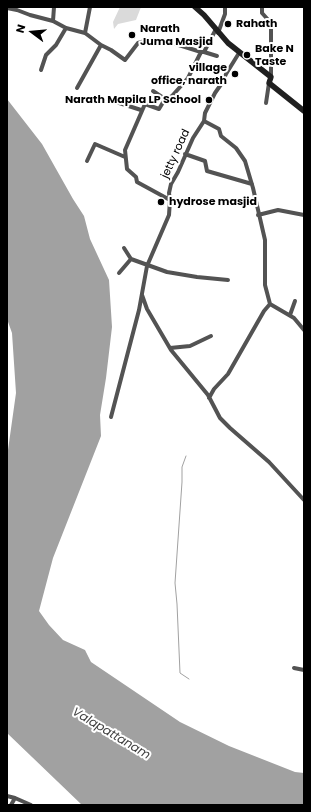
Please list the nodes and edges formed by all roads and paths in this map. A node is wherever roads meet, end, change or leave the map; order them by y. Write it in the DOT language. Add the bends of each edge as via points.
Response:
graph roads {
  1 [pos="54,7"];
  2 [pos="90,7"];
  3 [pos="195,7"];
  4 [pos="225,7"];
  5 [pos="262,7"];
  6 [pos="7,8"];
  7 [pos="53,21"];
  8 [pos="66,28"];
  9 [pos="217,31"];
  10 [pos="85,33"];
  11 [pos="101,45"];
  12 [pos="203,52"];
  13 [pos="239,53"];
  14 [pos="217,56"];
  15 [pos="41,70"];
  16 [pos="167,78"];
  17 [pos="270,80"];
  18 [pos="182,85"];
  19 [pos="77,88"];
  20 [pos="153,91"];
  21 [pos="165,99"];
  22 [pos="110,100"];
  23 [pos="266,103"];
  24 [pos="141,110"];
  25 [pos="304,111"];
  26 [pos="204,121"];
  27 [pos="185,154"];
  28 [pos="125,157"];
  29 [pos="88,161"];
  30 [pos="252,184"];
  31 [pos="170,200"];
  32 [pos="258,214"];
  33 [pos="304,215"];
  34 [pos="124,248"];
  35 [pos="131,259"];
  36 [pos="147,266"];
  37 [pos="119,273"];
  38 [pos="228,280"];
  39 [pos="142,293"];
  40 [pos="295,301"];
  41 [pos="270,304"];
  42 [pos="290,315"];
  43 [pos="304,330"];
  44 [pos="211,336"];
  45 [pos="170,348"];
  46 [pos="210,398"];
  47 [pos="111,417"];
  48 [pos="304,500"];
  49 [pos="294,668"];
  50 [pos="304,670"];
  51 [pos="7,796"];
  52 [pos="15,798"];
  53 [pos="11,805"];
  54 [pos="31,805"];
  1 -- 7 [label="street"];
  2 -- 10 [label="street"];
  3 -- 9 [label="main road"];
  4 -- 9 [label="street" via="225,14"];
  5 -- 17 [label="street" via="262,13 271,23"];
  6 -- 7 [label="street"];
  7 -- 8 [label="street"];
  8 -- 10 [label="street"];
  8 -- 15 [label="street" via="56,45 46,55"];
  9 -- 12 [label="street"];
  9 -- 13 [label="main road"];
  10 -- 11 [label="street"];
  11 -- 12 [label="street" via="125,60 138,43 145,41 166,41"];
  11 -- 19 [label="street"];
  12 -- 14 [label="street"];
  12 -- 18 [label="street"];
  13 -- 17 [label="main road"];
  13 -- 26 [label="street, jetty road" via="205,113"];
  16 -- 18 [label="street"];
  17 -- 23 [label="street"];
  17 -- 25 [label="main road"];
  18 -- 21 [label="street" via="172,96"];
  20 -- 21 [label="street"];
  21 -- 24 [label="street" via="160,109 146,103"];
  22 -- 24 [label="street"];
  24 -- 28 [label="street" via="125,150"];
  26 -- 27 [label="street, jetty road"];
  26 -- 30 [label="street" via="219,129 221,136 236,148 245,161"];
  27 -- 30 [label="street" via="205,161 207,171"];
  27 -- 31 [label="street, jetty road" via="171,184"];
  28 -- 29 [label="street" via="95,144"];
  28 -- 31 [label="street" via="127,169 136,177 137,182"];
  30 -- 32 [label="street"];
  31 -- 36 [label="street, jetty road" via="168,215"];
  32 -- 33 [label="street" via="278,210"];
  32 -- 41 [label="street" via="265,240 265,285"];
  34 -- 35 [label="street"];
  35 -- 36 [label="street"];
  35 -- 37 [label="street"];
  36 -- 38 [label="street" via="174,274"];
  36 -- 39 [label="street, jetty road"];
  39 -- 45 [label="street" via="147,309"];
  39 -- 47 [label="street, jetty road"];
  40 -- 42 [label="street"];
  41 -- 42 [label="street"];
  41 -- 46 [label="street" via="228,374 214,389"];
  42 -- 43 [label="street"];
  44 -- 45 [label="street" via="190,346"];
  45 -- 46 [label="street"];
  46 -- 48 [label="street" via="220,418 269,462"];
  49 -- 50 [label="street"];
  51 -- 52 [label="street"];
  52 -- 53 [label="street"];
  52 -- 54 [label="street"];
}
